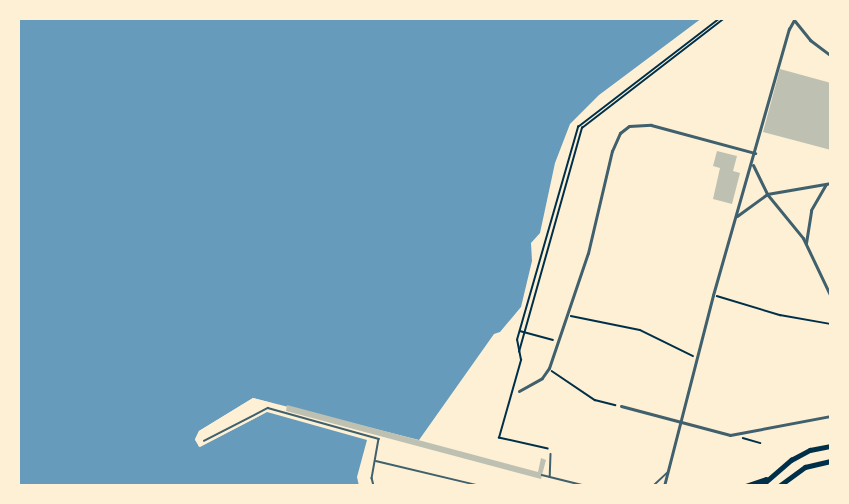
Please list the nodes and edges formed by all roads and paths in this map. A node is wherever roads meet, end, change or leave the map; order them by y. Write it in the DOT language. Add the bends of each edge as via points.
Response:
graph roads {
  1 [pos="720,18"];
  2 [pos="725,18"];
  3 [pos="831,56"];
  4 [pos="755,153"];
  5 [pos="752,163"];
  6 [pos="831,183"];
  7 [pos="826,184"];
  8 [pos="767,194"];
  9 [pos="736,217"];
  10 [pos="806,243"];
  11 [pos="713,294"];
  12 [pos="831,297"];
  13 [pos="567,315"];
  14 [pos="831,324"];
  15 [pos="519,331"];
  16 [pos="525,333"];
  17 [pos="558,341"];
  18 [pos="519,353"];
  19 [pos="697,357"];
  20 [pos="549,368"];
  21 [pos="519,391"];
  22 [pos="621,406"];
  23 [pos="831,416"];
  24 [pos="680,421"];
  25 [pos="730,435"];
  26 [pos="204,441"];
  27 [pos="760,442"];
  28 [pos="831,446"];
  29 [pos="548,449"];
  30 [pos="551,454"];
  31 [pos="375,461"];
  32 [pos="831,461"];
  33 [pos="667,472"];
  34 [pos="542,475"];
  35 [pos="550,477"];
  36 [pos="769,478"];
  37 [pos="374,486"];
  38 [pos="481,486"];
  39 [pos="586,486"];
  40 [pos="653,486"];
  41 [pos="664,486"];
  42 [pos="746,486"];
  43 [pos="761,486"];
  44 [pos="779,486"];
  1 -- 15 [label="path" via="578,127"];
  2 -- 16 [label="path" via="582,129"];
  3 -- 4 [label="street" via="810,40 794,20"];
  4 -- 5 [label="street"];
  4 -- 13 [label="street" via="651,125 635,124 624,130 612,151 597,218"];
  5 -- 8 [label="street"];
  5 -- 9 [label="street"];
  6 -- 7 [label="street"];
  7 -- 8 [label="street" via="789,187"];
  7 -- 10 [label="street" via="811,210"];
  8 -- 9 [label="street"];
  8 -- 10 [label="street"];
  9 -- 11 [label="street"];
  10 -- 12 [label="street"];
  11 -- 14 [label="path" via="780,315"];
  11 -- 19 [label="street"];
  13 -- 17 [label="street"];
  13 -- 19 [label="path" via="640,330"];
  15 -- 16 [label="path"];
  15 -- 18 [label="path"];
  16 -- 17 [label="path"];
  16 -- 18 [label="path"];
  17 -- 20 [label="street"];
  18 -- 29 [label="path" via="499,438"];
  19 -- 24 [label="street"];
  20 -- 21 [label="street" via="542,378"];
  20 -- 22 [label="path" via="595,400"];
  22 -- 24 [label="street"];
  23 -- 25 [label="street"];
  24 -- 25 [label="street"];
  24 -- 33 [label="street"];
  25 -- 27 [label="path"];
  26 -- 31 [label="lane" via="268,408 379,439"];
  28 -- 36 [label="main road" via="801,454"];
  30 -- 35 [label="lane" via="554,460"];
  31 -- 37 [label="lane"];
  31 -- 38 [label="lane"];
  32 -- 44 [label="main road" via="806,467"];
  33 -- 40 [label="lane"];
  33 -- 41 [label="street"];
  34 -- 35 [label="lane"];
  35 -- 39 [label="lane"];
  36 -- 42 [label="main road"];
  36 -- 43 [label="main road"];
}
